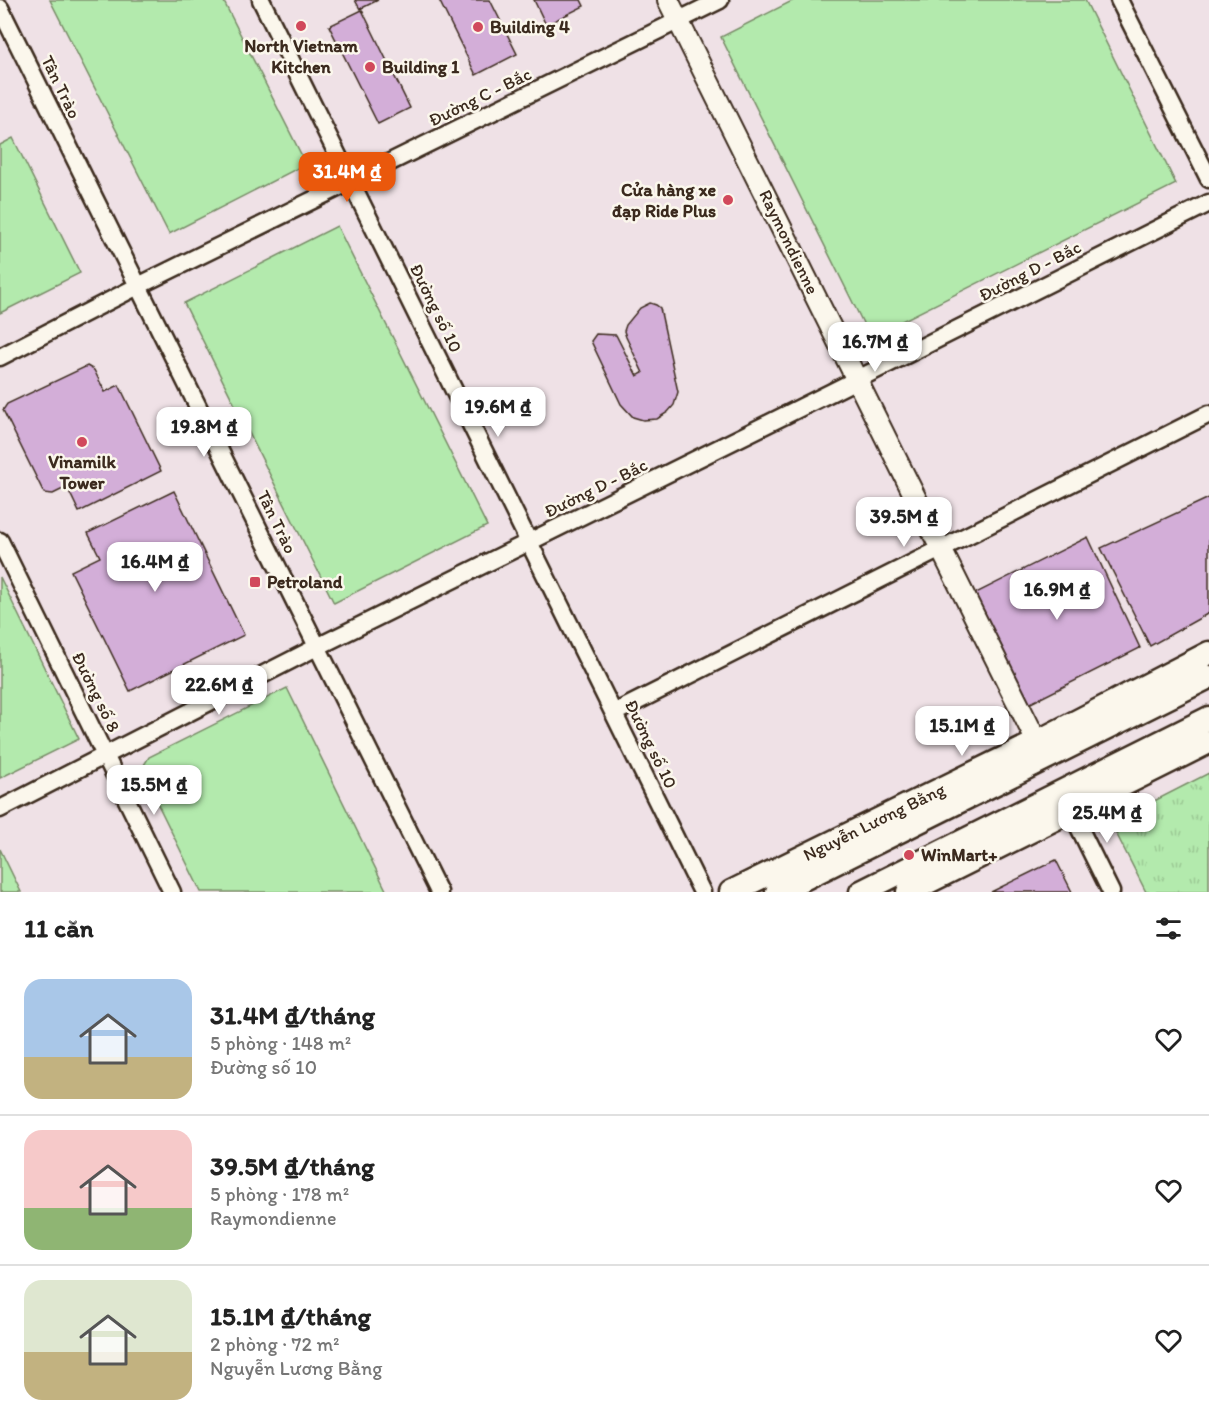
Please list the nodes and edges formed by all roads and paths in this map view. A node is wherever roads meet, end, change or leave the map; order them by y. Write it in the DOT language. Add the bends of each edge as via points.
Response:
graph roads {
  1 [pos="261,0"];
  2 [pos="668,0"];
  3 [pos="720,0"];
  4 [pos="1119,0"];
  5 [pos="0,8"];
  6 [pos="679,21"];
  7 [pos="1209,179"];
  8 [pos="351,182"];
  9 [pos="1209,203"];
  10 [pos="138,286"];
  11 [pos="0,357"];
  12 [pos="857,380"];
  13 [pos="1209,414"];
  14 [pos="0,541"];
  15 [pos="530,542"];
  16 [pos="941,549"];
  17 [pos="317,647"];
  18 [pos="1209,653"];
  19 [pos="1209,677"];
  20 [pos="614,713"];
  21 [pos="1209,718"];
  22 [pos="1209,742"];
  23 [pos="1041,750"];
  24 [pos="105,755"];
  25 [pos="1067,802"];
  26 [pos="0,808"];
  27 [pos="172,892"];
  28 [pos="439,892"];
  29 [pos="702,892"];
  30 [pos="731,892"];
  31 [pos="777,892"];
  32 [pos="861,892"];
  33 [pos="908,892"];
  34 [pos="1111,892"];
  1 -- 8 [label="street, Đường số 10"];
  2 -- 6 [label="street, Raymondienne"];
  3 -- 6 [label="street, Đường C - Bắc"];
  4 -- 7 [label="street"];
  5 -- 10 [label="street, Tân Trào"];
  6 -- 8 [label="street, Đường C - Bắc"];
  6 -- 12 [label="street, Raymondienne"];
  8 -- 10 [label="street, Đường C - Bắc"];
  8 -- 15 [label="street, Đường số 10"];
  9 -- 12 [label="street, Đường D - Bắc"];
  10 -- 11 [label="street, Đường C - Bắc"];
  10 -- 17 [label="street, Tân Trào"];
  12 -- 15 [label="street, Đường D - Bắc"];
  12 -- 16 [label="street, Raymondienne"];
  13 -- 16 [label="street"];
  14 -- 24 [label="street, Đường số 8"];
  15 -- 17 [label="street, Đường D - Bắc"];
  15 -- 20 [label="street, Đường số 10"];
  16 -- 20 [label="street"];
  16 -- 23 [label="street, Raymondienne"];
  17 -- 24 [label="street, Đường D - Bắc"];
  17 -- 28 [label="street, Tân Trào"];
  18 -- 23 [label="main road, Nguyễn Lương Bằng"];
  19 -- 23 [label="main road, Nguyễn Lương Bằng"];
  20 -- 29 [label="street, Đường số 10"];
  21 -- 25 [label="main road"];
  22 -- 25 [label="main road"];
  23 -- 25 [label="main road"];
  23 -- 30 [label="main road, Nguyễn Lương Bằng"];
  23 -- 31 [label="main road, Nguyễn Lương Bằng"];
  24 -- 26 [label="street, Đường D - Bắc"];
  24 -- 27 [label="street, Đường số 8"];
  25 -- 32 [label="main road"];
  25 -- 33 [label="main road"];
  25 -- 34 [label="street"];
}
